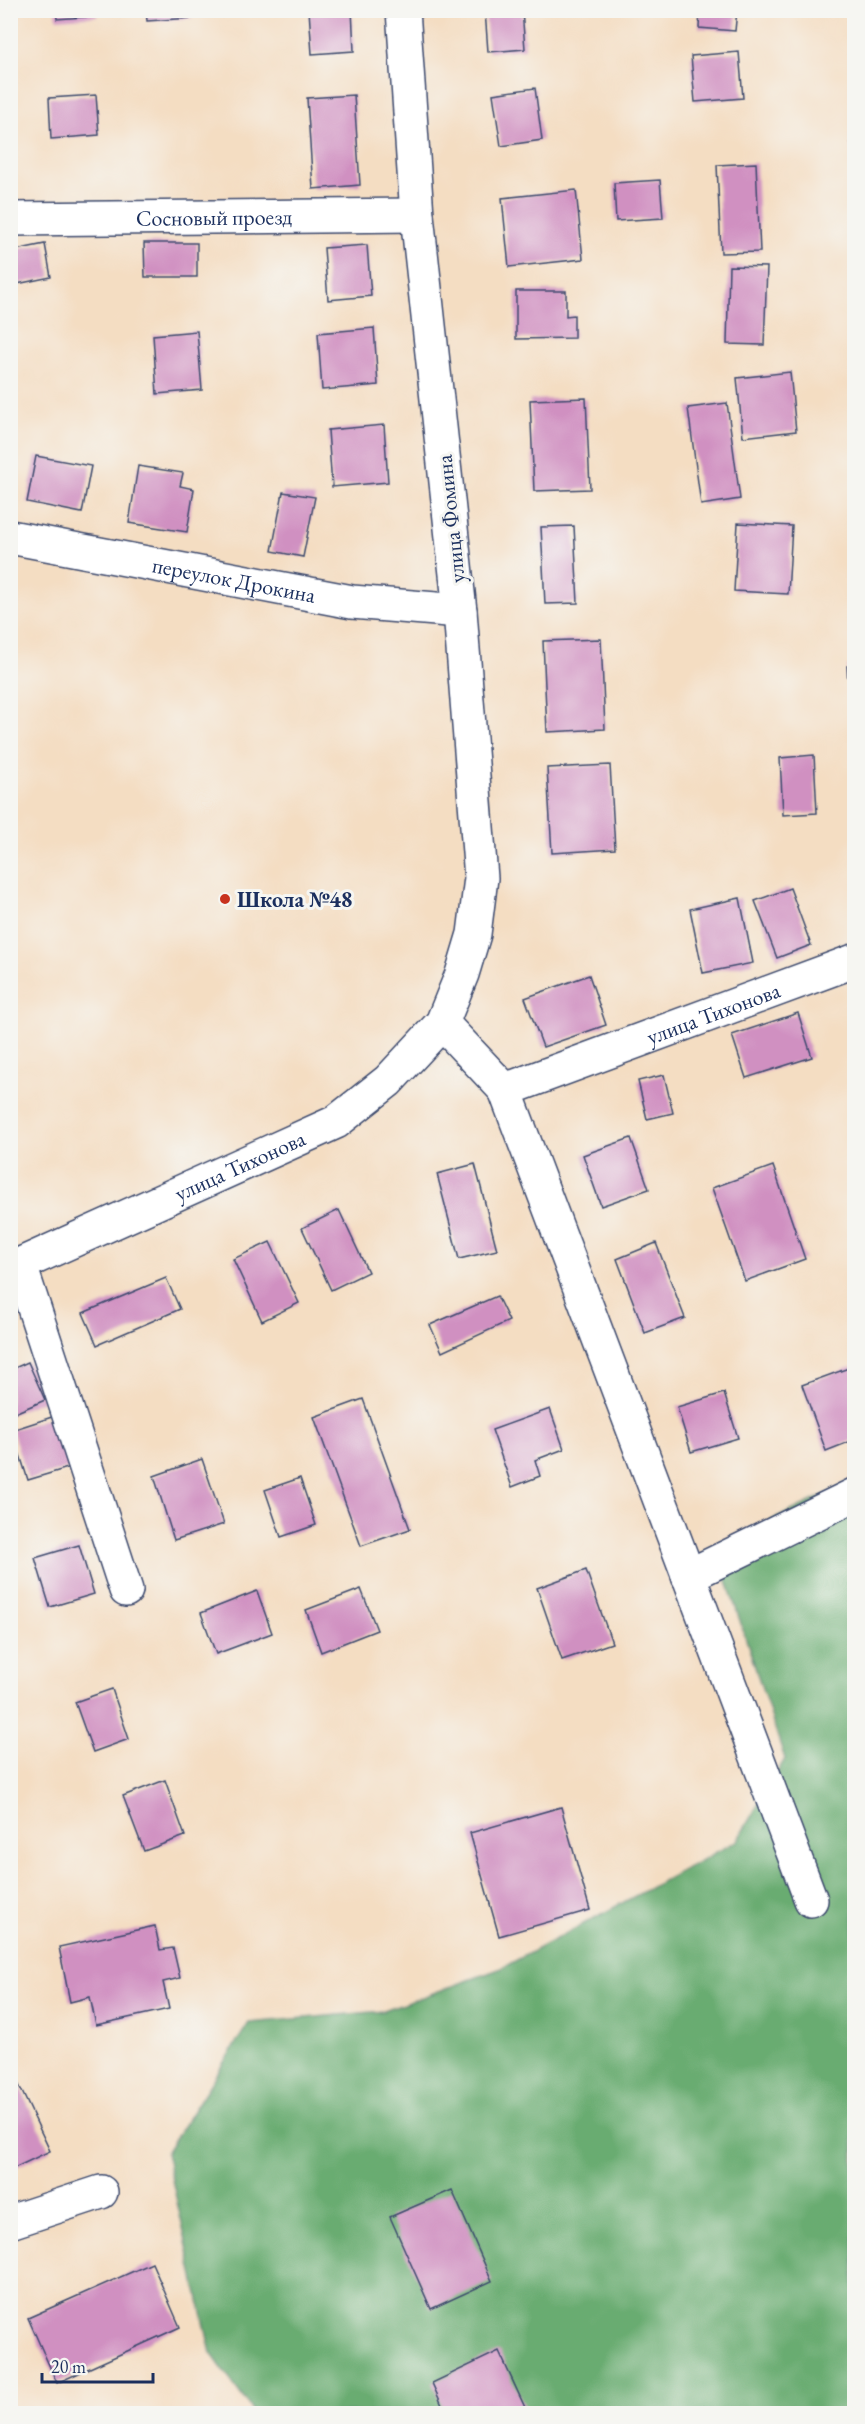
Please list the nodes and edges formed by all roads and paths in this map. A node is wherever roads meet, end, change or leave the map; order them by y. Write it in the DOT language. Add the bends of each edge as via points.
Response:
graph roads {
  1 [pos="403,10"];
  2 [pos="417,215"];
  3 [pos="10,219"];
  4 [pos="10,537"];
  5 [pos="460,611"];
  6 [pos="855,961"];
  7 [pos="442,1023"];
  8 [pos="505,1090"];
  9 [pos="15,1267"];
  10 [pos="855,1495"];
  11 [pos="688,1576"];
  12 [pos="126,1590"];
  13 [pos="811,1900"];
  14 [pos="101,2192"];
  15 [pos="10,2222"];
  1 -- 2 [label="street, улица Фомина"];
  2 -- 3 [label="street, Сосновый проезд"];
  2 -- 5 [label="street, улица Фомина"];
  4 -- 5 [label="street, переулок Дрокина" via="352,602"];
  5 -- 7 [label="street, улица Фомина" via="481,878 474,934"];
  6 -- 8 [label="street, улица Тихонова"];
  7 -- 8 [label="street"];
  7 -- 9 [label="street, улица Тихонова" via="388,1081 336,1122"];
  8 -- 11 [label="street"];
  9 -- 12 [label="street"];
  10 -- 11 [label="street"];
  11 -- 13 [label="street"];
  14 -- 15 [label="street"];
}
